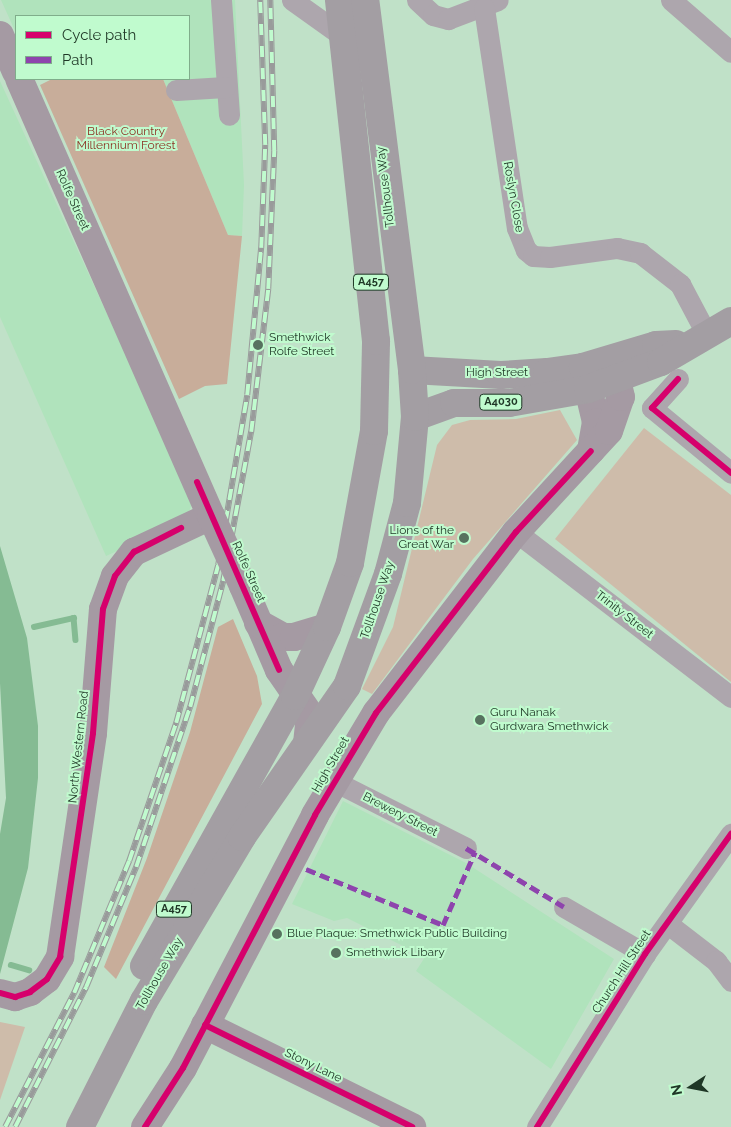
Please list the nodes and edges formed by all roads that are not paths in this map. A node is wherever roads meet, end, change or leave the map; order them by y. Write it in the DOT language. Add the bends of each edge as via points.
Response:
graph roads {
  1 [pos="221,0"];
  2 [pos="339,0"];
  3 [pos="365,0"];
  4 [pos="417,0"];
  5 [pos="671,0"];
  6 [pos="298,4"];
  7 [pos="491,4"];
  8 [pos="0,35"];
  9 [pos="344,37"];
  10 [pos="731,52"];
  11 [pos="15,70"];
  12 [pos="19,80"];
  13 [pos="225,87"];
  14 [pos="176,90"];
  15 [pos="229,115"];
  16 [pos="731,321"];
  17 [pos="698,339"];
  18 [pos="412,370"];
  19 [pos="585,378"];
  20 [pos="618,379"];
  21 [pos="678,380"];
  22 [pos="415,417"];
  23 [pos="591,450"];
  24 [pos="731,473"];
  25 [pos="408,503"];
  26 [pos="212,516"];
  27 [pos="516,532"];
  28 [pos="350,563"];
  29 [pos="258,623"];
  30 [pos="327,627"];
  31 [pos="295,696"];
  32 [pos="731,697"];
  33 [pos="307,742"];
  34 [pos="334,781"];
  35 [pos="731,834"];
  36 [pos="466,848"];
  37 [pos="564,907"];
  38 [pos="668,924"];
  39 [pos="644,954"];
  40 [pos="731,982"];
  41 [pos="0,993"];
  42 [pos="205,1025"];
  43 [pos="61,1127"];
  44 [pos="80,1127"];
  45 [pos="145,1127"];
  46 [pos="412,1127"];
  47 [pos="537,1127"];
  1 -- 13 [label="street"];
  2 -- 9 [label="main road, Tollhouse Way / A457"];
  3 -- 18 [label="main road, Tollhouse Way / A457"];
  4 -- 7 [label="street" via="433,15 448,19"];
  5 -- 10 [label="street"];
  6 -- 9 [label="street"];
  7 -- 17 [label="street, Roslyn Close" via="517,228 526,250 533,256 550,257 617,248 640,253 680,284"];
  8 -- 11 [label="main road"];
  9 -- 28 [label="main road, Tollhouse Way / A457" via="376,341 374,430"];
  12 -- 26 [label="main road, Rolfe Street"];
  13 -- 14 [label="street"];
  13 -- 15 [label="street"];
  16 -- 17 [label="main road, High Street / A4030"];
  17 -- 19 [label="main road, High Street / A4030" via="656,345"];
  17 -- 20 [label="main road, High Street / A4030" via="660,362"];
  18 -- 19 [label="main road, High Street / A4030"];
  18 -- 22 [label="main road, Tollhouse Way / A457"];
  18 -- 28 [label="main road" via="401,379 394,406 388,460 373,521"];
  19 -- 20 [label="main road, High Street" via="614,370"];
  19 -- 22 [label="main road, High Street / A4030" via="509,402 454,403"];
  19 -- 23 [label="main road" via="596,422"];
  20 -- 23 [label="main road, High Street" via="621,398 609,431"];
  21 -- 24 [label="street" via="652,408"];
  22 -- 25 [label="main road, Tollhouse Way / A457"];
  23 -- 27 [label="main road, High Street"];
  25 -- 31 [label="main road" via="325,695"];
  25 -- 33 [label="main road, Tollhouse Way / A457" via="388,574 352,674"];
  26 -- 29 [label="main road, Rolfe Street, bridge"];
  26 -- 41 [label="main road, North Western Road" via="134,552 122,564 103,609 94,733 60,957 47,979 30,992 15,997"];
  27 -- 32 [label="street, Trinity Street"];
  27 -- 34 [label="main road, High Street" via="376,713"];
  28 -- 30 [label="main road, Tollhouse Way / A457"];
  29 -- 30 [label="main road, Rolfe Street" via="283,637 298,637"];
  29 -- 31 [label="main road, Rolfe Street" via="279,670"];
  30 -- 31 [label="main road, Tollhouse Way / A457"];
  31 -- 33 [label="main road, Rolfe Street" via="310,715"];
  31 -- 43 [label="main road, Tollhouse Way / A457" via="207,848"];
  33 -- 44 [label="main road, Tollhouse Way / A457" via="242,837 144,1001"];
  34 -- 36 [label="street, Brewery Street"];
  34 -- 42 [label="main road, High Street"];
  35 -- 38 [label="street, Church Hill Street"];
  37 -- 39 [label="street"];
  38 -- 39 [label="street, Church Hill Street"];
  38 -- 40 [label="street" via="716,961"];
  39 -- 47 [label="street, Church Hill Street"];
  42 -- 45 [label="main road, High Street" via="184,1068"];
  42 -- 46 [label="main road, Stony Lane"];
}
